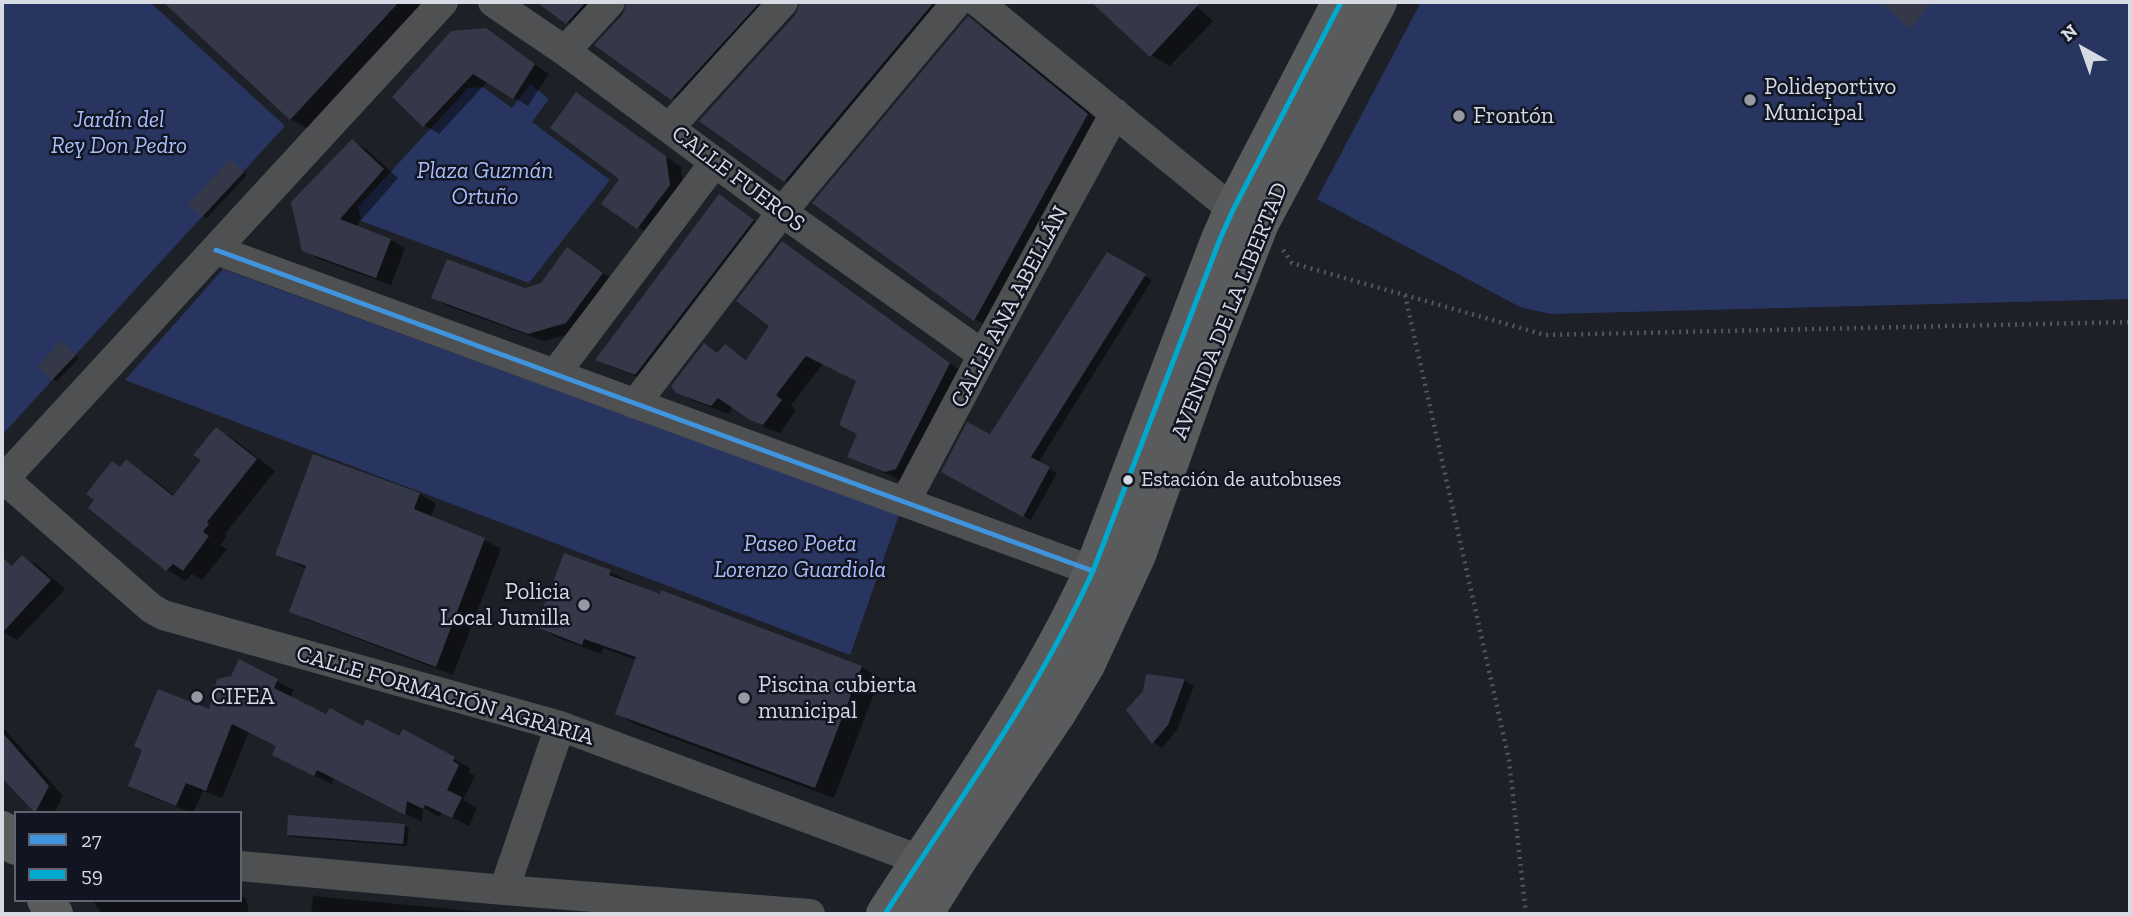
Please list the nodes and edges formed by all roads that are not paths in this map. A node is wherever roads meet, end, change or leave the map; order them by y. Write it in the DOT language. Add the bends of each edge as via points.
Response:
graph roads {
  1 [pos="443,2"];
  2 [pos="494,2"];
  3 [pos="610,2"];
  4 [pos="783,2"];
  5 [pos="957,2"];
  6 [pos="978,2"];
  7 [pos="1341,2"];
  8 [pos="1378,2"];
  9 [pos="565,51"];
  10 [pos="1115,113"];
  11 [pos="669,128"];
  12 [pos="715,162"];
  13 [pos="782,212"];
  14 [pos="1246,216"];
  15 [pos="216,250"];
  16 [pos="983,355"];
  17 [pos="555,374"];
  18 [pos="635,404"];
  19 [pos="3,480"];
  20 [pos="905,502"];
  21 [pos="1093,571"];
  22 [pos="561,726"];
  23 [pos="2,830"];
  24 [pos="14,844"];
  25 [pos="920,860"];
  26 [pos="242,866"];
  27 [pos="505,890"];
  28 [pos="810,914"];
  29 [pos="886,914"];
  30 [pos="924,914"];
  1 -- 15 [label="street"];
  2 -- 9 [label="street, CALLE FUEROS"];
  3 -- 9 [label="street"];
  4 -- 11 [label="street"];
  5 -- 13 [label="street"];
  6 -- 10 [label="street"];
  7 -- 14 [label="main road"];
  8 -- 14 [label="main road, AVENIDA DE LA LIBERTAD"];
  9 -- 11 [label="street, CALLE FUEROS"];
  10 -- 14 [label="street"];
  10 -- 16 [label="street, CALLE ANA ABELLÁN"];
  11 -- 12 [label="street, CALLE FUEROS"];
  12 -- 13 [label="street, CALLE FUEROS"];
  12 -- 17 [label="street"];
  13 -- 16 [label="street, CALLE FUEROS"];
  13 -- 18 [label="street"];
  14 -- 21 [label="main road" via="1198,293"];
  14 -- 30 [label="main road, AVENIDA DE LA LIBERTAD" via="1200,377 1137,555 1086,665"];
  15 -- 17 [label="street"];
  15 -- 19 [label="street"];
  16 -- 20 [label="street, CALLE ANA ABELLÁN"];
  17 -- 18 [label="street"];
  18 -- 20 [label="street"];
  19 -- 22 [label="street, CALLE FORMACIÓN AGRARIA" via="163,615"];
  20 -- 21 [label="street"];
  21 -- 25 [label="main road" via="1029,694"];
  22 -- 25 [label="street, CALLE FORMACIÓN AGRARIA"];
  22 -- 27 [label="street"];
  23 -- 24 [label="main road"];
  25 -- 29 [label="main road"];
  26 -- 27 [label="street"];
  27 -- 28 [label="street"];
}
